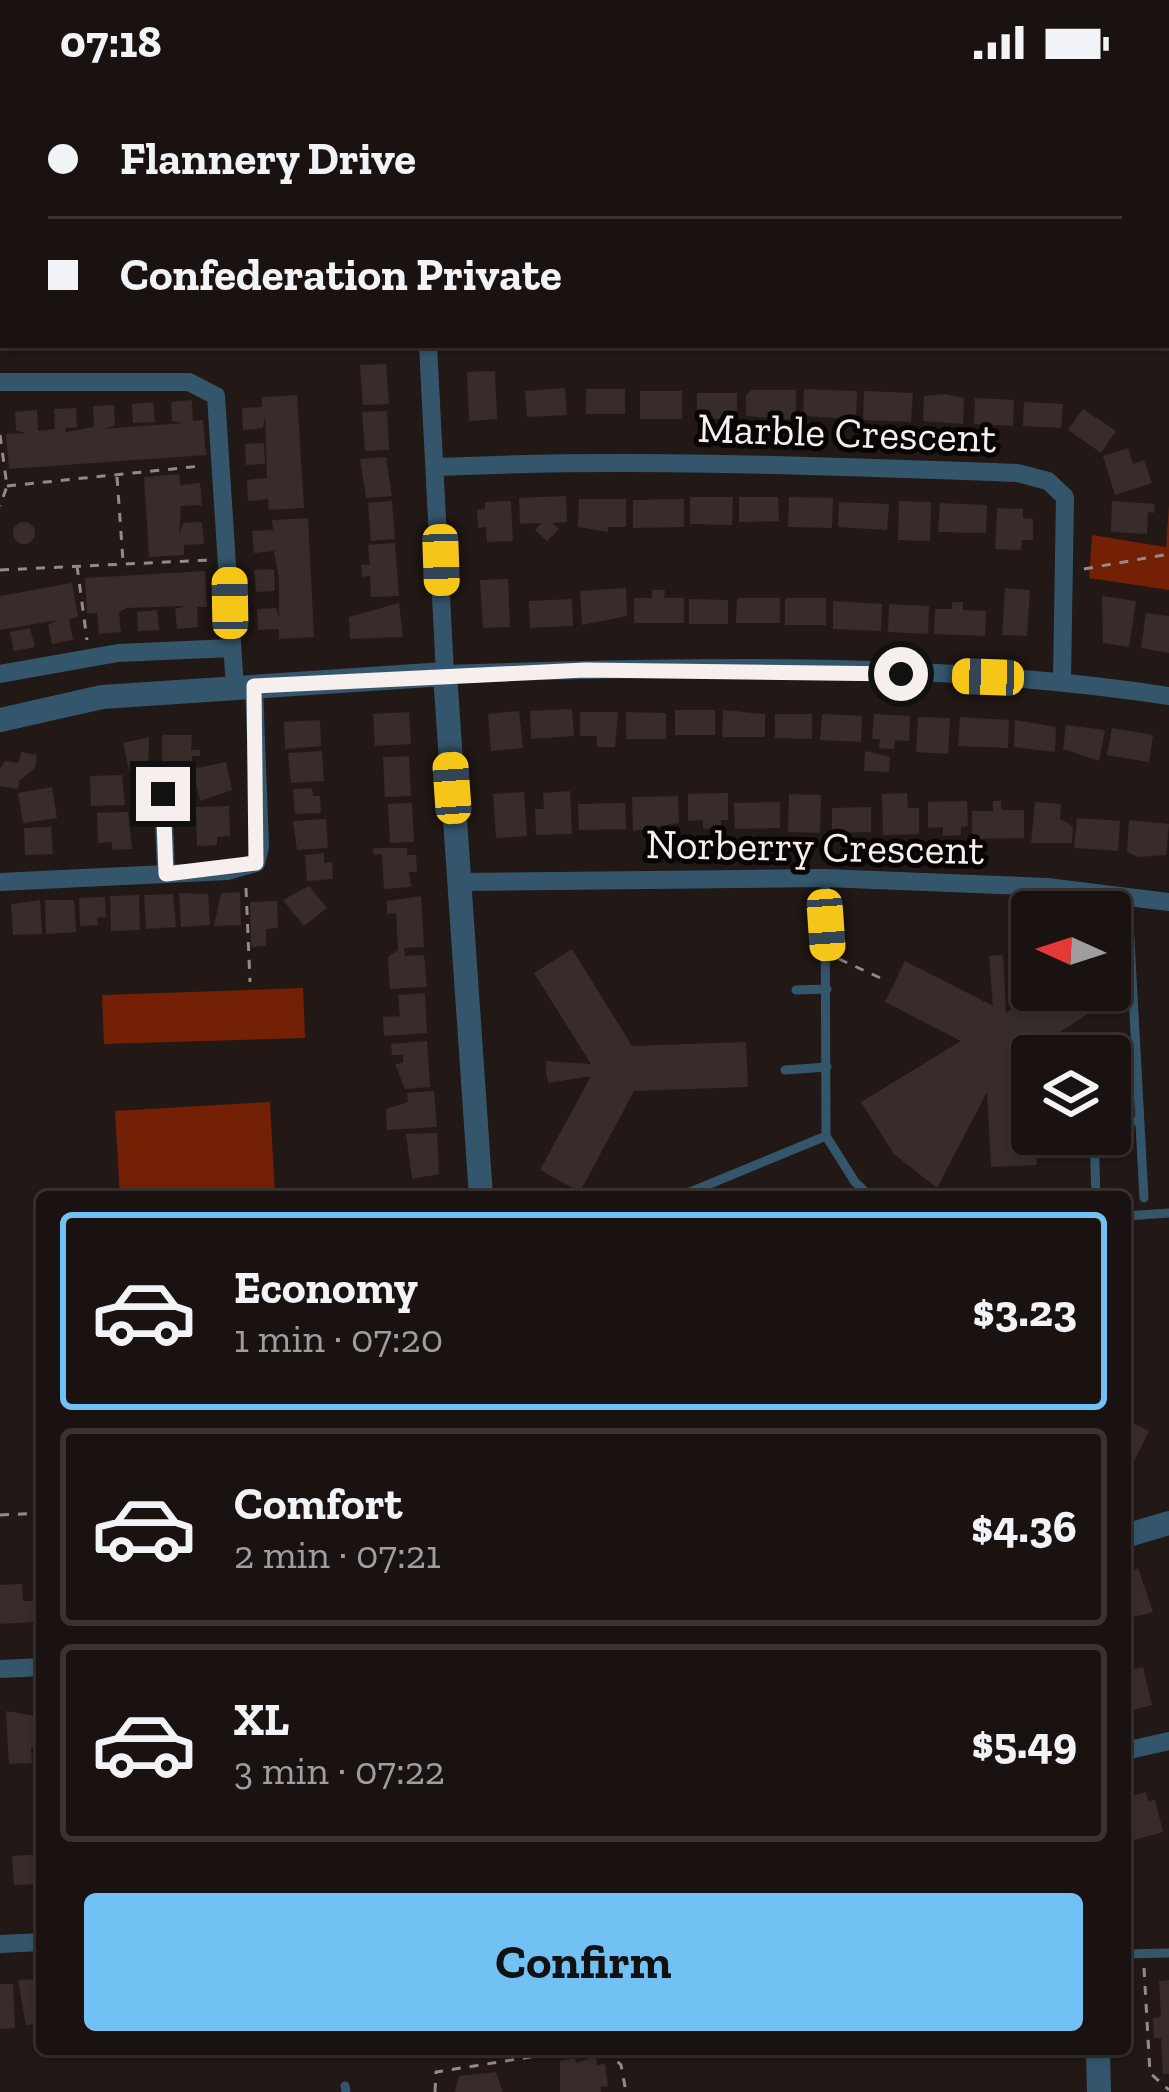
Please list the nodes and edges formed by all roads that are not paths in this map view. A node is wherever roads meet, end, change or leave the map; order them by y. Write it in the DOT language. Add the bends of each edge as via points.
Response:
graph roads {
  1 [pos="428,348"];
  2 [pos="0,382"];
  3 [pos="437,467"];
  4 [pos="232,648"];
  5 [pos="0,674"];
  6 [pos="445,674"];
  7 [pos="1062,680"];
  8 [pos="244,687"];
  9 [pos="1169,696"];
  10 [pos="0,720"];
  11 [pos="163,794"];
  12 [pos="166,874"];
  13 [pos="825,878"];
  14 [pos="0,882"];
  15 [pos="459,882"];
  16 [pos="1047,891"];
  17 [pos="1160,900"];
  18 [pos="1131,921"];
  19 [pos="1131,955"];
  20 [pos="827,989"];
  21 [pos="796,990"];
  22 [pos="827,1067"];
  23 [pos="785,1070"];
  24 [pos="1131,1121"];
  25 [pos="1141,1121"];
  26 [pos="826,1136"];
  27 [pos="1095,1155"];
  28 [pos="481,1191"];
  29 [pos="693,1191"];
  30 [pos="865,1191"];
  31 [pos="1096,1191"];
  32 [pos="1144,1198"];
  33 [pos="1169,1213"];
  34 [pos="1131,1216"];
  35 [pos="1169,1523"];
  36 [pos="1131,1533"];
  37 [pos="36,1667"];
  38 [pos="0,1669"];
  39 [pos="1169,1741"];
  40 [pos="1131,1750"];
  41 [pos="36,1942"];
  42 [pos="0,1944"];
  43 [pos="1169,1953"];
  44 [pos="1131,1954"];
  45 [pos="1098,2055"];
  46 [pos="1100,2092"];
  1 -- 3 [label="street"];
  2 -- 4 [label="street" via="189,382 217,396"];
  3 -- 6 [label="street"];
  3 -- 7 [label="street, Marble Crescent" via="547,460 1017,473 1048,481 1065,497"];
  4 -- 5 [label="street" via="90,657"];
  4 -- 8 [label="street"];
  6 -- 7 [label="street" via="726,668"];
  6 -- 8 [label="street"];
  6 -- 15 [label="street"];
  7 -- 9 [label="street"];
  8 -- 10 [label="street" via="102,697"];
  8 -- 12 [label="street" via="256,863"];
  11 -- 12 [label="street"];
  12 -- 14 [label="street"];
  13 -- 15 [label="street, Norberry Crescent"];
  13 -- 16 [label="street, Norberry Crescent"];
  13 -- 20 [label="lane"];
  15 -- 28 [label="street"];
  17 -- 18 [label="lane"];
  19 -- 25 [label="lane"];
  20 -- 21 [label="lane"];
  20 -- 22 [label="lane"];
  22 -- 23 [label="lane"];
  22 -- 26 [label="lane"];
  24 -- 25 [label="lane"];
  25 -- 32 [label="lane"];
  26 -- 29 [label="lane"];
  26 -- 30 [label="lane"];
  27 -- 31 [label="lane"];
  33 -- 34 [label="lane"];
  35 -- 36 [label="street"];
  37 -- 38 [label="street"];
  39 -- 40 [label="street"];
  41 -- 42 [label="street"];
  43 -- 44 [label="lane"];
  45 -- 46 [label="street"];
}
